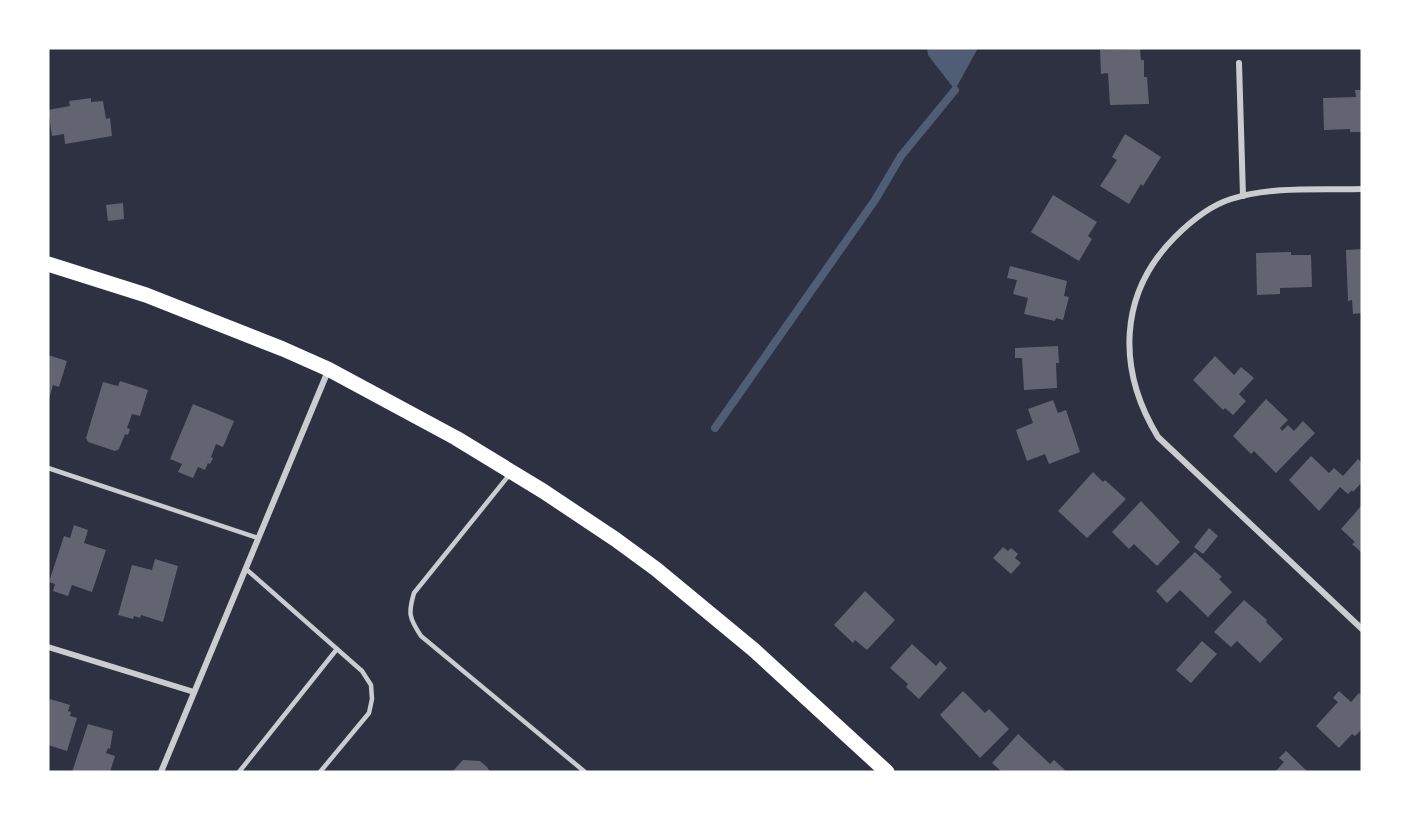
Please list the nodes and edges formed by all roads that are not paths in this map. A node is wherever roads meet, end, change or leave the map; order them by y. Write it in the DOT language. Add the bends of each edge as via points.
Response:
graph roads {
  1 [pos="1239,63"];
  2 [pos="1362,189"];
  3 [pos="1243,196"];
  4 [pos="48,264"];
  5 [pos="328,369"];
  6 [pos="48,468"];
  7 [pos="512,472"];
  8 [pos="258,538"];
  9 [pos="246,569"];
  10 [pos="1362,629"];
  11 [pos="48,647"];
  12 [pos="337,649"];
  13 [pos="195,692"];
  14 [pos="161,772"];
  15 [pos="239,772"];
  16 [pos="320,772"];
  17 [pos="585,772"];
  18 [pos="886,772"];
  1 -- 3 [label="street"];
  2 -- 3 [label="street" via="1270,191"];
  3 -- 10 [label="street" via="1207,210 1150,266 1135,301 1131,323 1133,381 1158,436"];
  4 -- 5 [label="main road" via="146,295"];
  5 -- 7 [label="main road"];
  5 -- 8 [label="street"];
  6 -- 8 [label="lane"];
  7 -- 17 [label="lane" via="414,593 409,610 412,623 422,636"];
  7 -- 18 [label="main road" via="656,569 754,650"];
  8 -- 9 [label="street"];
  9 -- 12 [label="lane"];
  9 -- 13 [label="street"];
  11 -- 13 [label="street"];
  12 -- 15 [label="lane"];
  12 -- 16 [label="lane" via="362,671 371,685 372,699 369,713"];
  13 -- 14 [label="street"];
}
